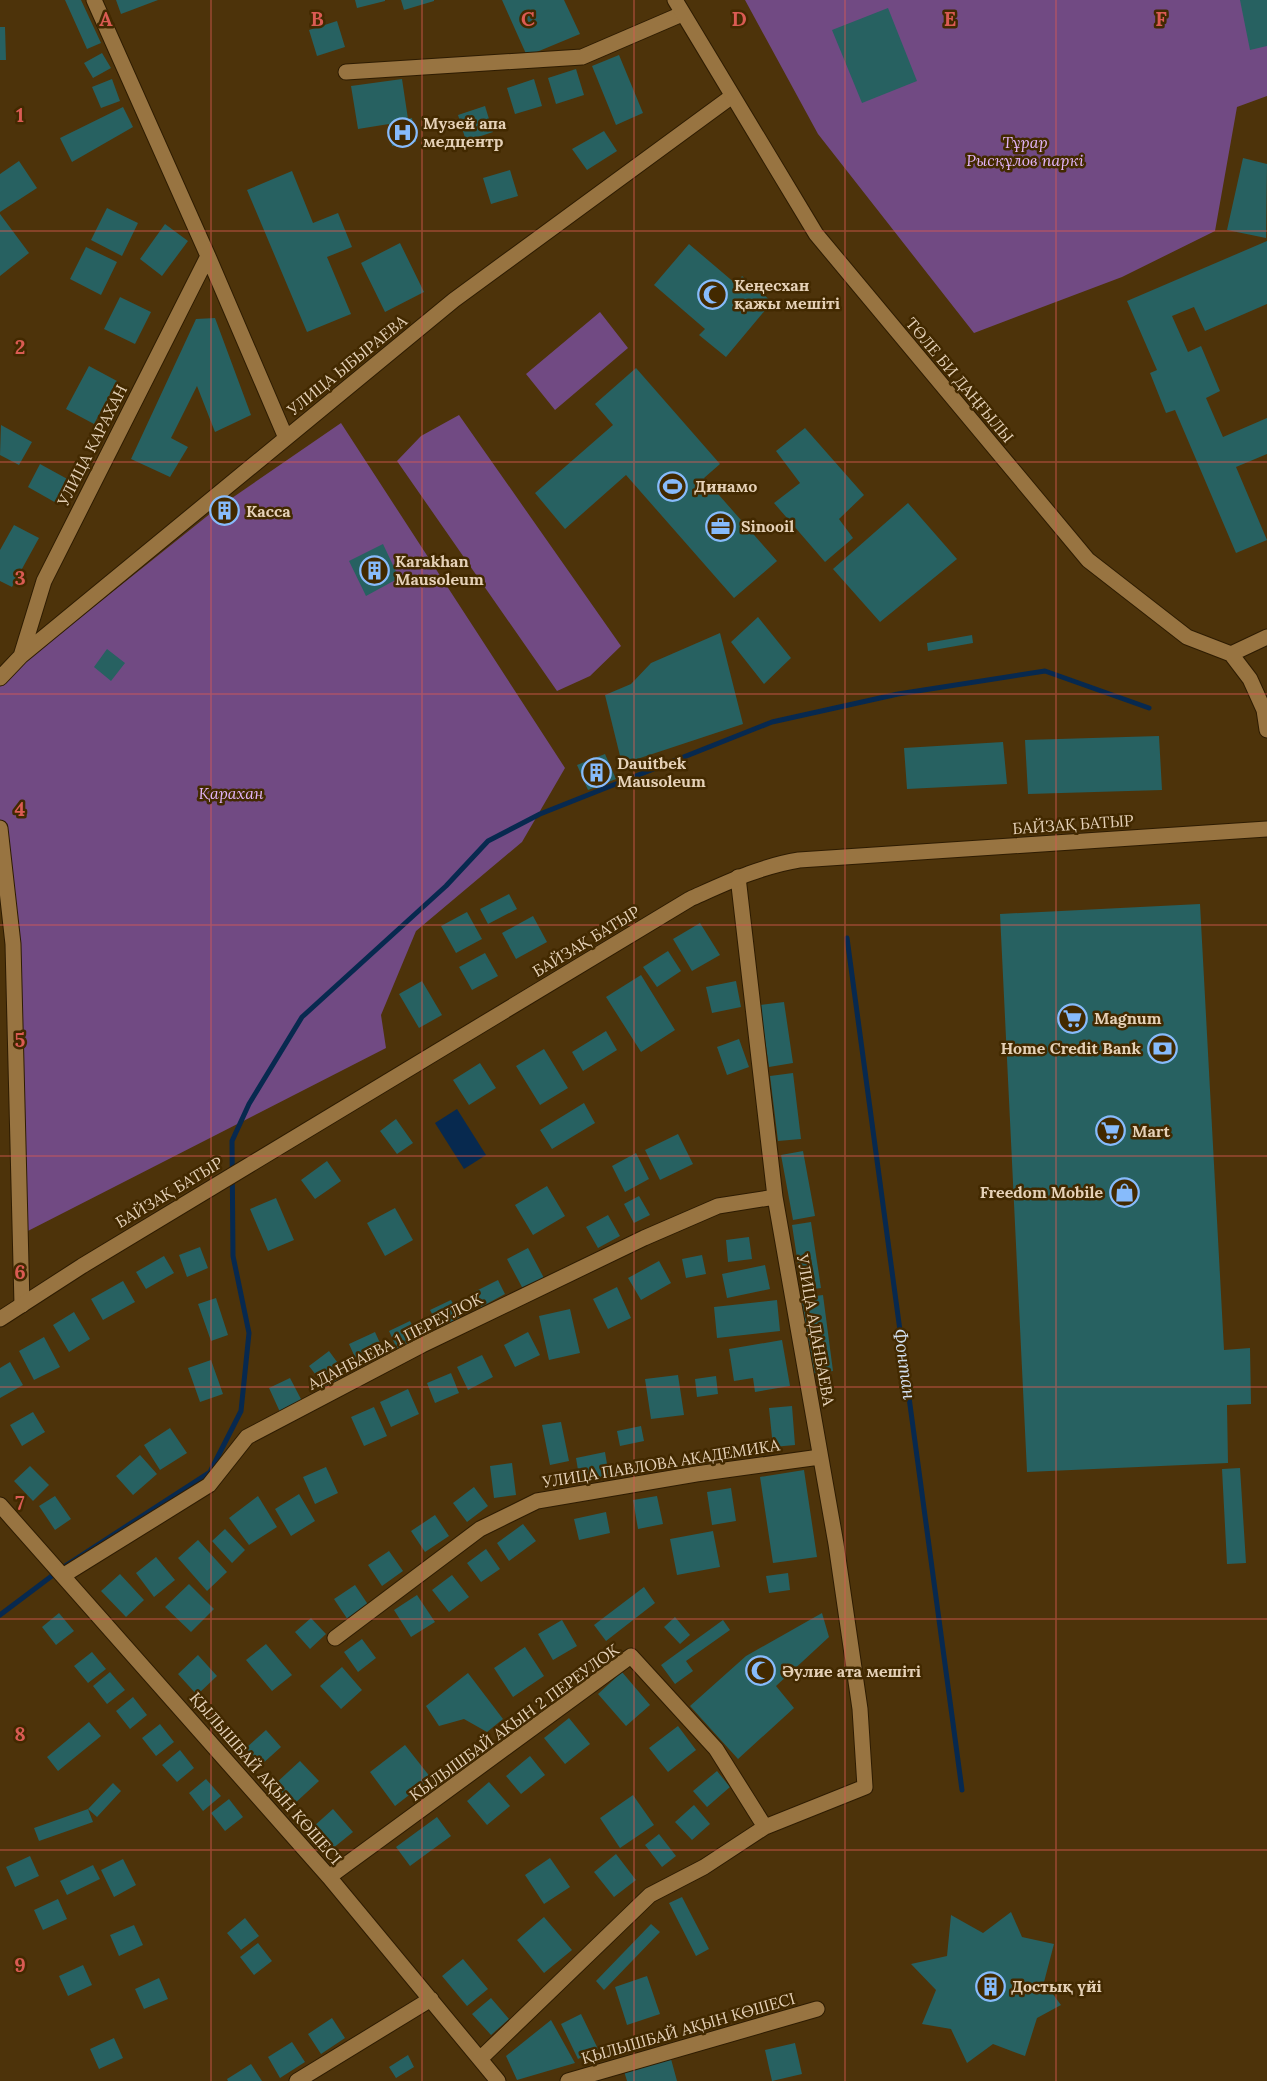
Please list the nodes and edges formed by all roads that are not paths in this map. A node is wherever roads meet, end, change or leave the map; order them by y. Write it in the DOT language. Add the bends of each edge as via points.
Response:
graph roads {
  1 [pos="94,0"];
  2 [pos="675,0"];
  3 [pos="682,14"];
  4 [pos="346,72"];
  5 [pos="731,97"];
  6 [pos="208,256"];
  7 [pos="286,438"];
  8 [pos="1267,637"];
  9 [pos="1231,654"];
  10 [pos="21,656"];
  11 [pos="0,678"];
  12 [pos="1267,730"];
  13 [pos="0,828"];
  14 [pos="1267,829"];
  15 [pos="738,877"];
  16 [pos="775,1197"];
  17 [pos="22,1305"];
  18 [pos="0,1319"];
  19 [pos="820,1457"];
  20 [pos="0,1505"];
  21 [pos="64,1575"];
  22 [pos="335,1638"];
  23 [pos="765,1827"];
  24 [pos="329,1877"];
  25 [pos="431,1999"];
  26 [pos="817,2009"];
  27 [pos="480,2059"];
  28 [pos="297,2081"];
  29 [pos="498,2081"];
  30 [pos="568,2081"];
  1 -- 6 [label="street"];
  2 -- 3 [label="street, ТӨЛЕ БИ ДАҢҒЫЛЫ"];
  3 -- 4 [label="street" via="582,57"];
  3 -- 5 [label="street, ТӨЛЕ БИ ДАҢҒЫЛЫ"];
  5 -- 7 [label="street, УЛИЦА ЫБЫРАЕВА" via="454,300"];
  5 -- 9 [label="street, ТӨЛЕ БИ ДАҢҒЫЛЫ" via="816,234 1088,560 1187,636"];
  6 -- 7 [label="street"];
  6 -- 10 [label="street, УЛИЦА КАРАХАН" via="44,581"];
  7 -- 10 [label="street, УЛИЦА ЫБЫРАЕВА"];
  8 -- 9 [label="street"];
  9 -- 12 [label="street" via="1250,679 1264,710"];
  10 -- 11 [label="street, УЛИЦА ЫБЫРАЕВА"];
  13 -- 17 [label="street" via="13,944"];
  14 -- 15 [label="street, БАЙЗАҚ БАТЫР" via="800,860"];
  15 -- 16 [label="street, УЛИЦА АДАНБАЕВА"];
  15 -- 17 [label="street, БАЙЗАҚ БАТЫР" via="690,899"];
  16 -- 19 [label="street, УЛИЦА АДАНБАЕВА"];
  16 -- 21 [label="street, АДАНБАЕВА 1 ПЕРЕУЛОК" via="718,1206 644,1238 422,1345 247,1437 209,1485"];
  17 -- 18 [label="street, БАЙЗАҚ БАТЫР"];
  19 -- 22 [label="street, УЛИЦА ПАВЛОВА АКАДЕМИКА" via="537,1501 480,1529"];
  19 -- 23 [label="street, УЛИЦА АДАНБАЕВА" via="860,1709 865,1787"];
  20 -- 21 [label="street, ҚЫЛЫШБАЙ АҚЫН КӨШЕСІ"];
  21 -- 24 [label="street, ҚЫЛЫШБАЙ АҚЫН КӨШЕСІ"];
  23 -- 24 [label="street, КЫЛЫШБАЙ АКЫН 2 ПЕРЕУЛОК" via="716,1749 631,1656"];
  23 -- 27 [label="street" via="704,1867 650,1895"];
  24 -- 25 [label="street, ҚЫЛЫШБАЙ АҚЫН КӨШЕСІ"];
  25 -- 27 [label="street, ҚЫЛЫШБАЙ АҚЫН КӨШЕСІ"];
  25 -- 28 [label="street"];
  26 -- 30 [label="street, ҚЫЛЫШБАЙ АҚЫН КӨШЕСІ"];
  27 -- 29 [label="street, ҚЫЛЫШБАЙ АҚЫН КӨШЕСІ"];
}
